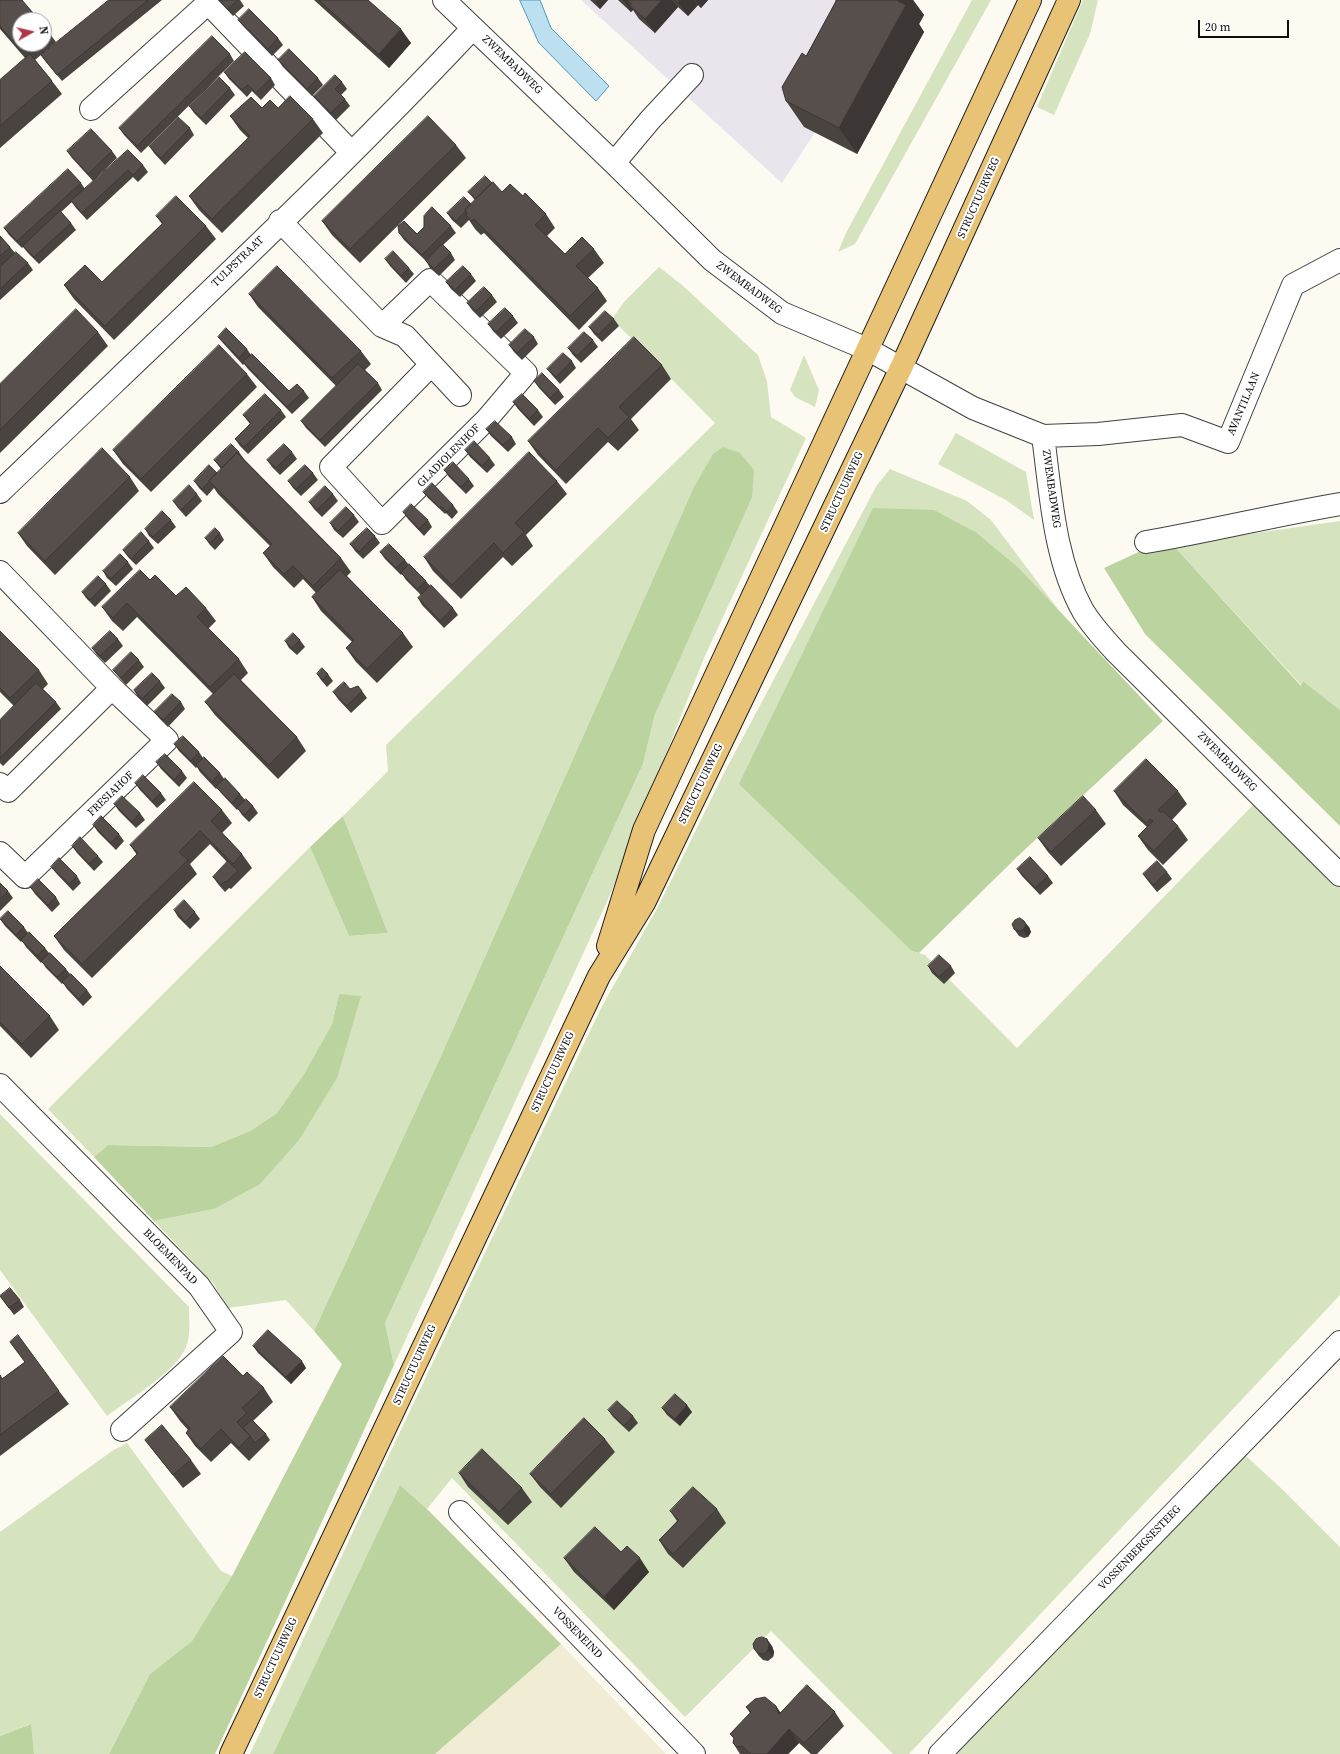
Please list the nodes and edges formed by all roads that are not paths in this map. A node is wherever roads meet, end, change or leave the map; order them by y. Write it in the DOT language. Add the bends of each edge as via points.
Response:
graph roads {
  1 [pos="444,0"];
  2 [pos="1030,0"];
  3 [pos="1069,0"];
  4 [pos="473,28"];
  5 [pos="692,75"];
  6 [pos="91,109"];
  7 [pos="351,152"];
  8 [pos="614,163"];
  9 [pos="280,221"];
  10 [pos="1340,260"];
  11 [pos="382,326"];
  12 [pos="867,349"];
  13 [pos="431,365"];
  14 [pos="902,368"];
  15 [pos="460,395"];
  16 [pos="1043,436"];
  17 [pos="0,492"];
  18 [pos="1340,504"];
  19 [pos="1146,542"];
  20 [pos="0,572"];
  21 [pos="112,688"];
  22 [pos="0,784"];
  23 [pos="0,853"];
  24 [pos="1340,875"];
  25 [pos="599,976"];
  26 [pos="0,1085"];
  27 [pos="1340,1342"];
  28 [pos="122,1430"];
  29 [pos="460,1512"];
  30 [pos="231,1754"];
  31 [pos="694,1754"];
  32 [pos="940,1754"];
  1 -- 4 [label="street, ZWEMBADWEG"];
  2 -- 12 [label="main road, STRUCTUURWEG"];
  3 -- 14 [label="main road, STRUCTUURWEG"];
  4 -- 7 [label="street, TULPSTRAAT"];
  4 -- 8 [label="street, ZWEMBADWEG"];
  5 -- 8 [label="street"];
  6 -- 7 [label="street" via="208,3"];
  7 -- 9 [label="street, TULPSTRAAT"];
  8 -- 12 [label="street, ZWEMBADWEG" via="712,260 782,313"];
  9 -- 11 [label="street"];
  9 -- 17 [label="street, TULPSTRAAT"];
  10 -- 16 [label="street, AVANTILAAN" via="1293,285 1228,442 1182,426"];
  11 -- 13 [label="street" via="405,336"];
  11 -- 13 [label="street, GLADIOLENHOF" via="430,280 526,373 487,419 382,523 331,467"];
  12 -- 14 [label="street, ZWEMBADWEG"];
  12 -- 25 [label="main road, STRUCTUURWEG" via="644,830"];
  13 -- 15 [label="street"];
  14 -- 16 [label="street, ZWEMBADWEG" via="973,408"];
  14 -- 25 [label="main road, STRUCTUURWEG" via="644,903"];
  16 -- 24 [label="street, ZWEMBADWEG" via="1063,565 1083,611 1116,652"];
  18 -- 19 [label="street"];
  20 -- 21 [label="street, FRESIAHOF"];
  21 -- 22 [label="street" via="8,791"];
  21 -- 23 [label="street, FRESIAHOF" via="167,740 25,877"];
  25 -- 30 [label="main road, STRUCTUURWEG"];
  26 -- 28 [label="street, BLOEMENPAD" via="199,1286 231,1332"];
  27 -- 32 [label="street, VOSSENBERGSESTEEG"];
  29 -- 31 [label="street, VOSSENEIND"];
}
